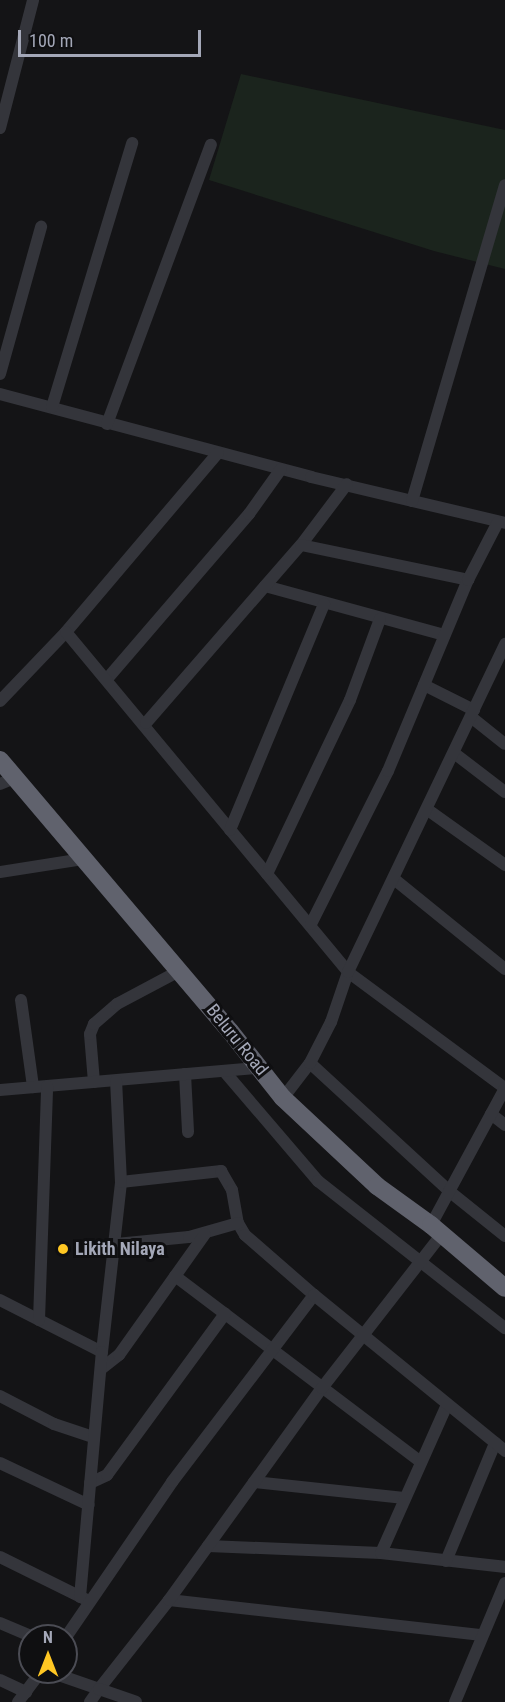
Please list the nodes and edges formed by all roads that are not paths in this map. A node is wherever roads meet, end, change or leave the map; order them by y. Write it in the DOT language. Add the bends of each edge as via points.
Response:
graph roads {
  1 [pos="33,0"];
  2 [pos="0,129"];
  3 [pos="132,144"];
  4 [pos="211,145"];
  5 [pos="505,185"];
  6 [pos="41,227"];
  7 [pos="0,374"];
  8 [pos="0,394"];
  9 [pos="52,407"];
  10 [pos="107,424"];
  11 [pos="218,453"];
  12 [pos="282,469"];
  13 [pos="347,484"];
  14 [pos="411,501"];
  15 [pos="502,523"];
  16 [pos="301,544"];
  17 [pos="468,580"];
  18 [pos="266,586"];
  19 [pos="324,604"];
  20 [pos="380,619"];
  21 [pos="66,632"];
  22 [pos="444,635"];
  23 [pos="505,644"];
  24 [pos="107,678"];
  25 [pos="424,685"];
  26 [pos="0,701"];
  27 [pos="473,714"];
  28 [pos="146,723"];
  29 [pos="505,744"];
  30 [pos="454,753"];
  31 [pos="0,760"];
  32 [pos="7,781"];
  33 [pos="505,792"];
  34 [pos="428,810"];
  35 [pos="230,830"];
  36 [pos="83,859"];
  37 [pos="505,865"];
  38 [pos="0,872"];
  39 [pos="267,874"];
  40 [pos="394,879"];
  41 [pos="311,924"];
  42 [pos="505,969"];
  43 [pos="179,971"];
  44 [pos="348,972"];
  45 [pos="21,1000"];
  46 [pos="310,1063"];
  47 [pos="259,1068"];
  48 [pos="224,1071"];
  49 [pos="185,1074"];
  50 [pos="116,1081"];
  51 [pos="94,1082"];
  52 [pos="47,1086"];
  53 [pos="33,1087"];
  54 [pos="505,1088"];
  55 [pos="0,1090"];
  56 [pos="283,1098"];
  57 [pos="491,1114"];
  58 [pos="505,1125"];
  59 [pos="188,1132"];
  60 [pos="121,1182"];
  61 [pos="449,1191"];
  62 [pos="238,1223"];
  63 [pos="436,1229"];
  64 [pos="205,1234"];
  65 [pos="505,1236"];
  66 [pos="116,1244"];
  67 [pos="420,1263"];
  68 [pos="175,1276"];
  69 [pos="505,1288"];
  70 [pos="314,1295"];
  71 [pos="0,1300"];
  72 [pos="225,1314"];
  73 [pos="39,1320"];
  74 [pos="505,1328"];
  75 [pos="362,1336"];
  76 [pos="270,1351"];
  77 [pos="102,1352"];
  78 [pos="101,1369"];
  79 [pos="322,1388"];
  80 [pos="0,1396"];
  81 [pos="447,1405"];
  82 [pos="93,1437"];
  83 [pos="495,1443"];
  84 [pos="505,1451"];
  85 [pos="420,1461"];
  86 [pos="0,1463"];
  87 [pos="254,1482"];
  88 [pos="90,1483"];
  89 [pos="404,1498"];
  90 [pos="89,1505"];
  91 [pos="208,1546"];
  92 [pos="381,1553"];
  93 [pos="0,1557"];
  94 [pos="446,1561"];
  95 [pos="505,1567"];
  96 [pos="505,1583"];
  97 [pos="86,1600"];
  98 [pos="169,1600"];
  99 [pos="0,1623"];
  100 [pos="73,1624"];
  101 [pos="18,1631"];
  102 [pos="482,1635"];
  103 [pos="0,1680"];
  104 [pos="78,1682"];
  105 [pos="32,1684"];
  106 [pos="99,1689"];
  107 [pos="22,1697"];
  108 [pos="90,1702"];
  109 [pos="136,1702"];
  110 [pos="455,1702"];
  1 -- 2 [label="street"];
  3 -- 9 [label="street"];
  4 -- 10 [label="street"];
  5 -- 14 [label="street"];
  6 -- 7 [label="street"];
  8 -- 9 [label="street"];
  9 -- 10 [label="street"];
  10 -- 11 [label="street"];
  11 -- 12 [label="street"];
  11 -- 21 [label="street"];
  12 -- 13 [label="street"];
  12 -- 24 [label="street" via="249,514"];
  13 -- 14 [label="street"];
  13 -- 16 [label="street"];
  14 -- 15 [label="street"];
  15 -- 17 [label="street"];
  16 -- 17 [label="street"];
  16 -- 18 [label="street"];
  17 -- 22 [label="street"];
  18 -- 19 [label="street"];
  18 -- 28 [label="street"];
  19 -- 20 [label="street"];
  19 -- 35 [label="street"];
  20 -- 22 [label="street"];
  20 -- 39 [label="street" via="350,700"];
  21 -- 24 [label="street"];
  21 -- 26 [label="street"];
  22 -- 25 [label="street"];
  23 -- 27 [label="street"];
  24 -- 28 [label="street"];
  25 -- 27 [label="street"];
  25 -- 41 [label="street" via="388,771"];
  27 -- 29 [label="street"];
  27 -- 30 [label="street"];
  28 -- 35 [label="street"];
  30 -- 33 [label="street"];
  30 -- 34 [label="street"];
  31 -- 32 [label="highway, Beluru Road"];
  32 -- 36 [label="highway, Beluru Road"];
  34 -- 37 [label="street"];
  34 -- 40 [label="street"];
  35 -- 39 [label="street"];
  36 -- 38 [label="street"];
  36 -- 43 [label="highway, Beluru Road"];
  39 -- 41 [label="street"];
  40 -- 42 [label="street"];
  40 -- 44 [label="street"];
  41 -- 44 [label="street"];
  43 -- 47 [label="highway, Beluru Road"];
  43 -- 51 [label="street" via="117,1004 94,1024 90,1034"];
  44 -- 46 [label="street"];
  44 -- 54 [label="street"];
  45 -- 53 [label="street"];
  46 -- 56 [label="street"];
  46 -- 61 [label="street"];
  47 -- 48 [label="street"];
  47 -- 56 [label="highway, Beluru Road"];
  48 -- 49 [label="street"];
  48 -- 67 [label="street" via="318,1181"];
  49 -- 50 [label="street"];
  49 -- 59 [label="street"];
  50 -- 51 [label="street"];
  50 -- 60 [label="street"];
  51 -- 52 [label="street"];
  52 -- 53 [label="street"];
  52 -- 73 [label="street"];
  53 -- 55 [label="street"];
  54 -- 57 [label="street"];
  56 -- 63 [label="highway, Beluru Road" via="377,1186"];
  57 -- 58 [label="street"];
  57 -- 61 [label="street"];
  60 -- 62 [label="street" via="220,1171 232,1190"];
  60 -- 66 [label="street"];
  61 -- 63 [label="street"];
  61 -- 65 [label="street"];
  62 -- 64 [label="street"];
  62 -- 70 [label="street" via="245,1235"];
  63 -- 67 [label="street"];
  63 -- 69 [label="highway, Beluru Road"];
  64 -- 66 [label="street"];
  64 -- 68 [label="street"];
  66 -- 77 [label="street"];
  67 -- 74 [label="street"];
  67 -- 75 [label="street"];
  68 -- 72 [label="street"];
  68 -- 78 [label="street" via="119,1355"];
  70 -- 75 [label="street"];
  70 -- 76 [label="street"];
  71 -- 73 [label="street"];
  72 -- 76 [label="street"];
  72 -- 88 [label="street" via="107,1475"];
  73 -- 77 [label="street"];
  75 -- 79 [label="street"];
  75 -- 81 [label="street"];
  76 -- 79 [label="street"];
  76 -- 97 [label="street"];
  77 -- 78 [label="street"];
  78 -- 82 [label="street"];
  79 -- 85 [label="street"];
  79 -- 87 [label="street"];
  80 -- 82 [label="street" via="54,1424"];
  81 -- 83 [label="street"];
  81 -- 85 [label="street"];
  82 -- 88 [label="street"];
  83 -- 84 [label="street"];
  83 -- 94 [label="street"];
  85 -- 89 [label="street"];
  86 -- 90 [label="street"];
  87 -- 89 [label="street"];
  87 -- 91 [label="street"];
  88 -- 90 [label="street"];
  89 -- 92 [label="street"];
  90 -- 97 [label="street"];
  91 -- 92 [label="street"];
  91 -- 98 [label="street"];
  92 -- 94 [label="street"];
  93 -- 97 [label="street"];
  94 -- 95 [label="street"];
  96 -- 102 [label="street"];
  97 -- 100 [label="street"];
  98 -- 102 [label="street"];
  98 -- 106 [label="street"];
  99 -- 101 [label="street"];
  102 -- 110 [label="street"];
  103 -- 107 [label="street"];
  104 -- 106 [label="street"];
  105 -- 107 [label="street"];
  106 -- 108 [label="street"];
  106 -- 109 [label="street"];
}
